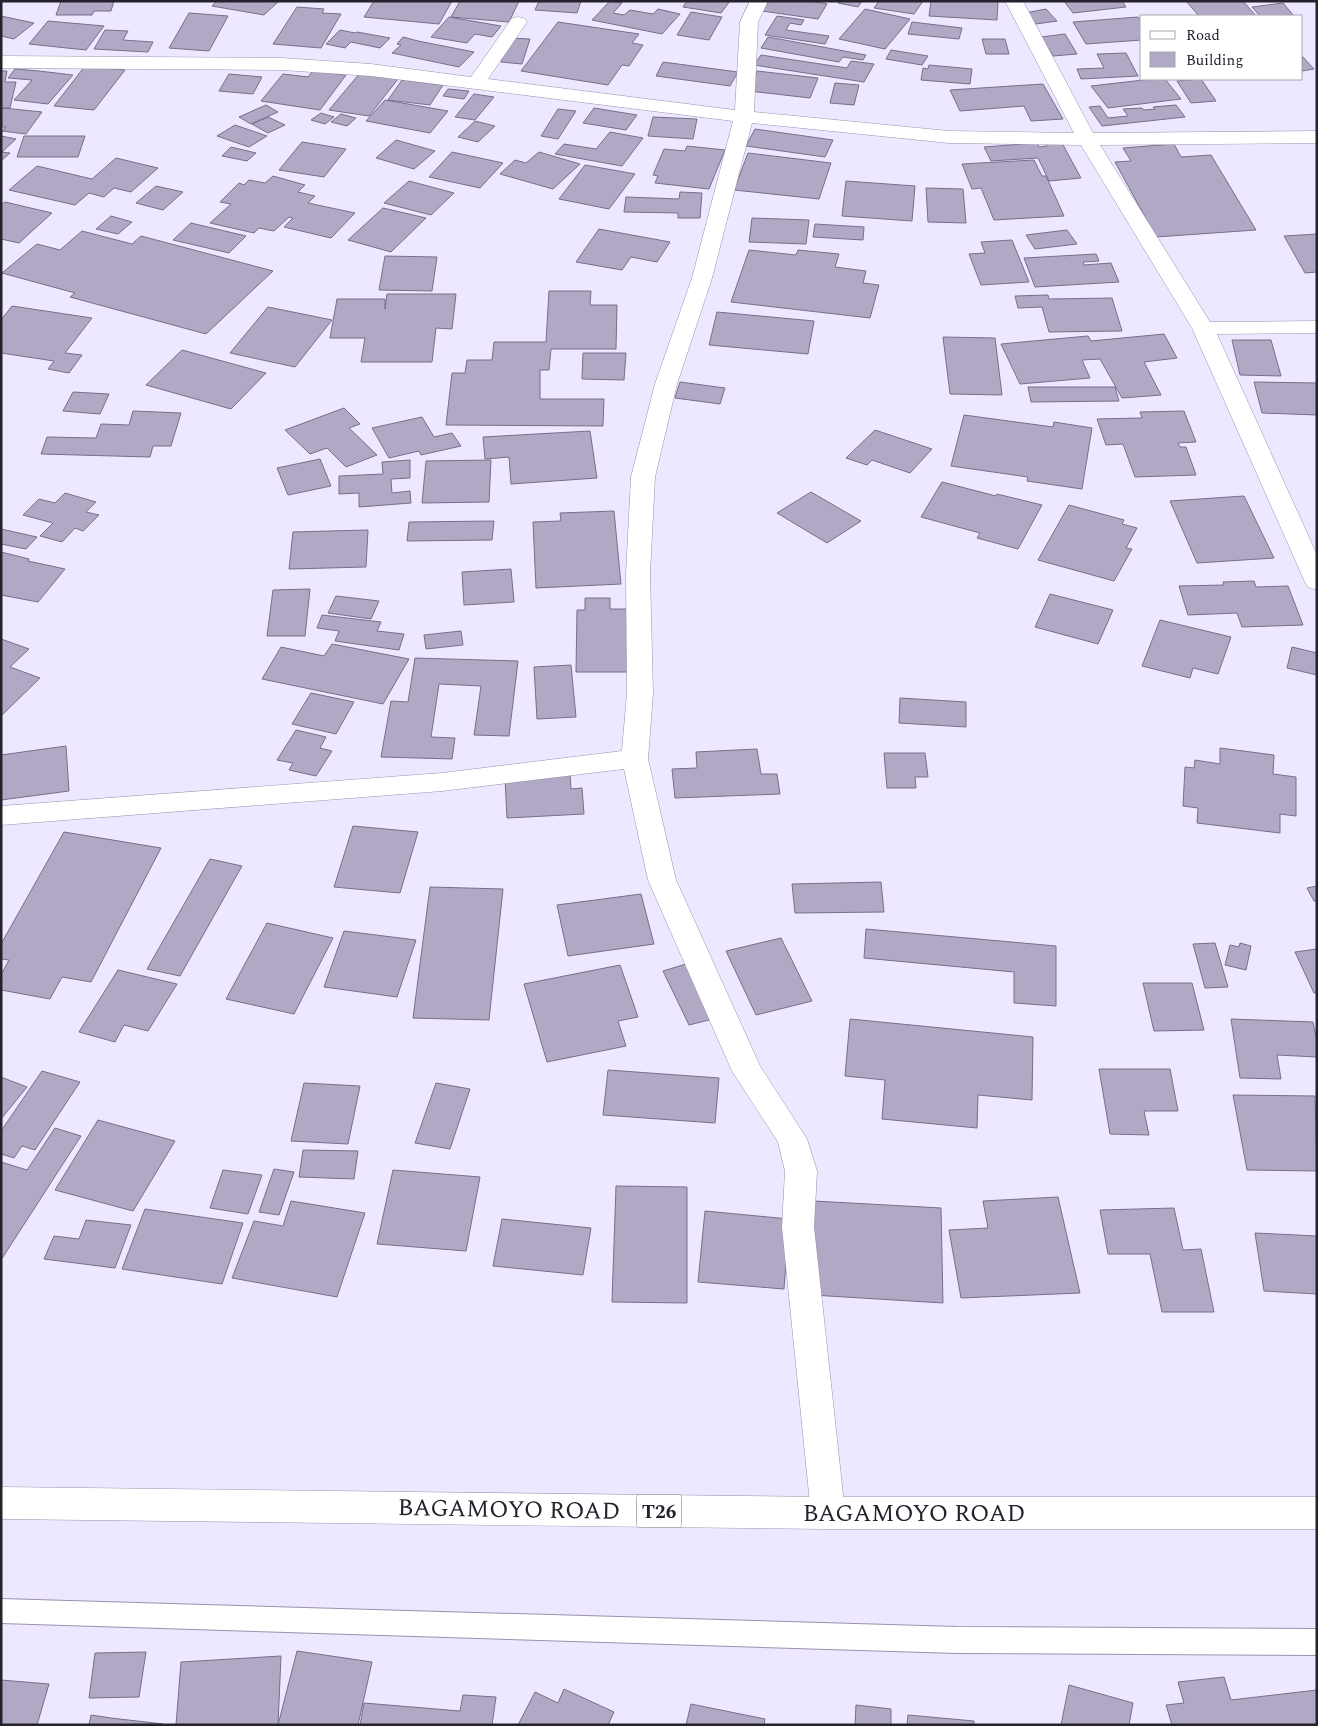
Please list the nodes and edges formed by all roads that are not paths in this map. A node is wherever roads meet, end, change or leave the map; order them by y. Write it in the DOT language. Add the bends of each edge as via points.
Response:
graph roads {
  1 [pos="760,1"];
  2 [pos="1014,1"];
  3 [pos="518,22"];
  4 [pos="1,62"];
  5 [pos="475,84"];
  6 [pos="744,117"];
  7 [pos="1317,136"];
  8 [pos="1087,140"];
  9 [pos="1317,327"];
  10 [pos="1203,328"];
  11 [pos="1305,529"];
  12 [pos="1317,582"];
  13 [pos="635,760"];
  14 [pos="1,816"];
  15 [pos="1,1503"];
  16 [pos="828,1513"];
  17 [pos="1317,1513"];
  18 [pos="1,1611"];
  19 [pos="1317,1642"];
  1 -- 6 [label="main road" via="749,22"];
  2 -- 8 [label="main road"];
  3 -- 5 [label="main road"];
  4 -- 5 [label="main road" via="282,64 371,70"];
  5 -- 6 [label="main road"];
  6 -- 8 [label="main road" via="949,137"];
  6 -- 13 [label="main road" via="702,278 666,384 643,476 638,574 640,693"];
  7 -- 8 [label="main road"];
  8 -- 10 [label="main road"];
  9 -- 10 [label="main road"];
  10 -- 11 [label="main road"];
  11 -- 12 [label="main road"];
  13 -- 14 [label="main road" via="442,782"];
  13 -- 16 [label="main road" via="662,880 748,1071 792,1139 801,1171 798,1227"];
  15 -- 16 [label="main road, BAGAMOYO ROAD / T26"];
  16 -- 17 [label="main road, BAGAMOYO ROAD / T26"];
  18 -- 19 [label="lane" via="957,1640"];
}
